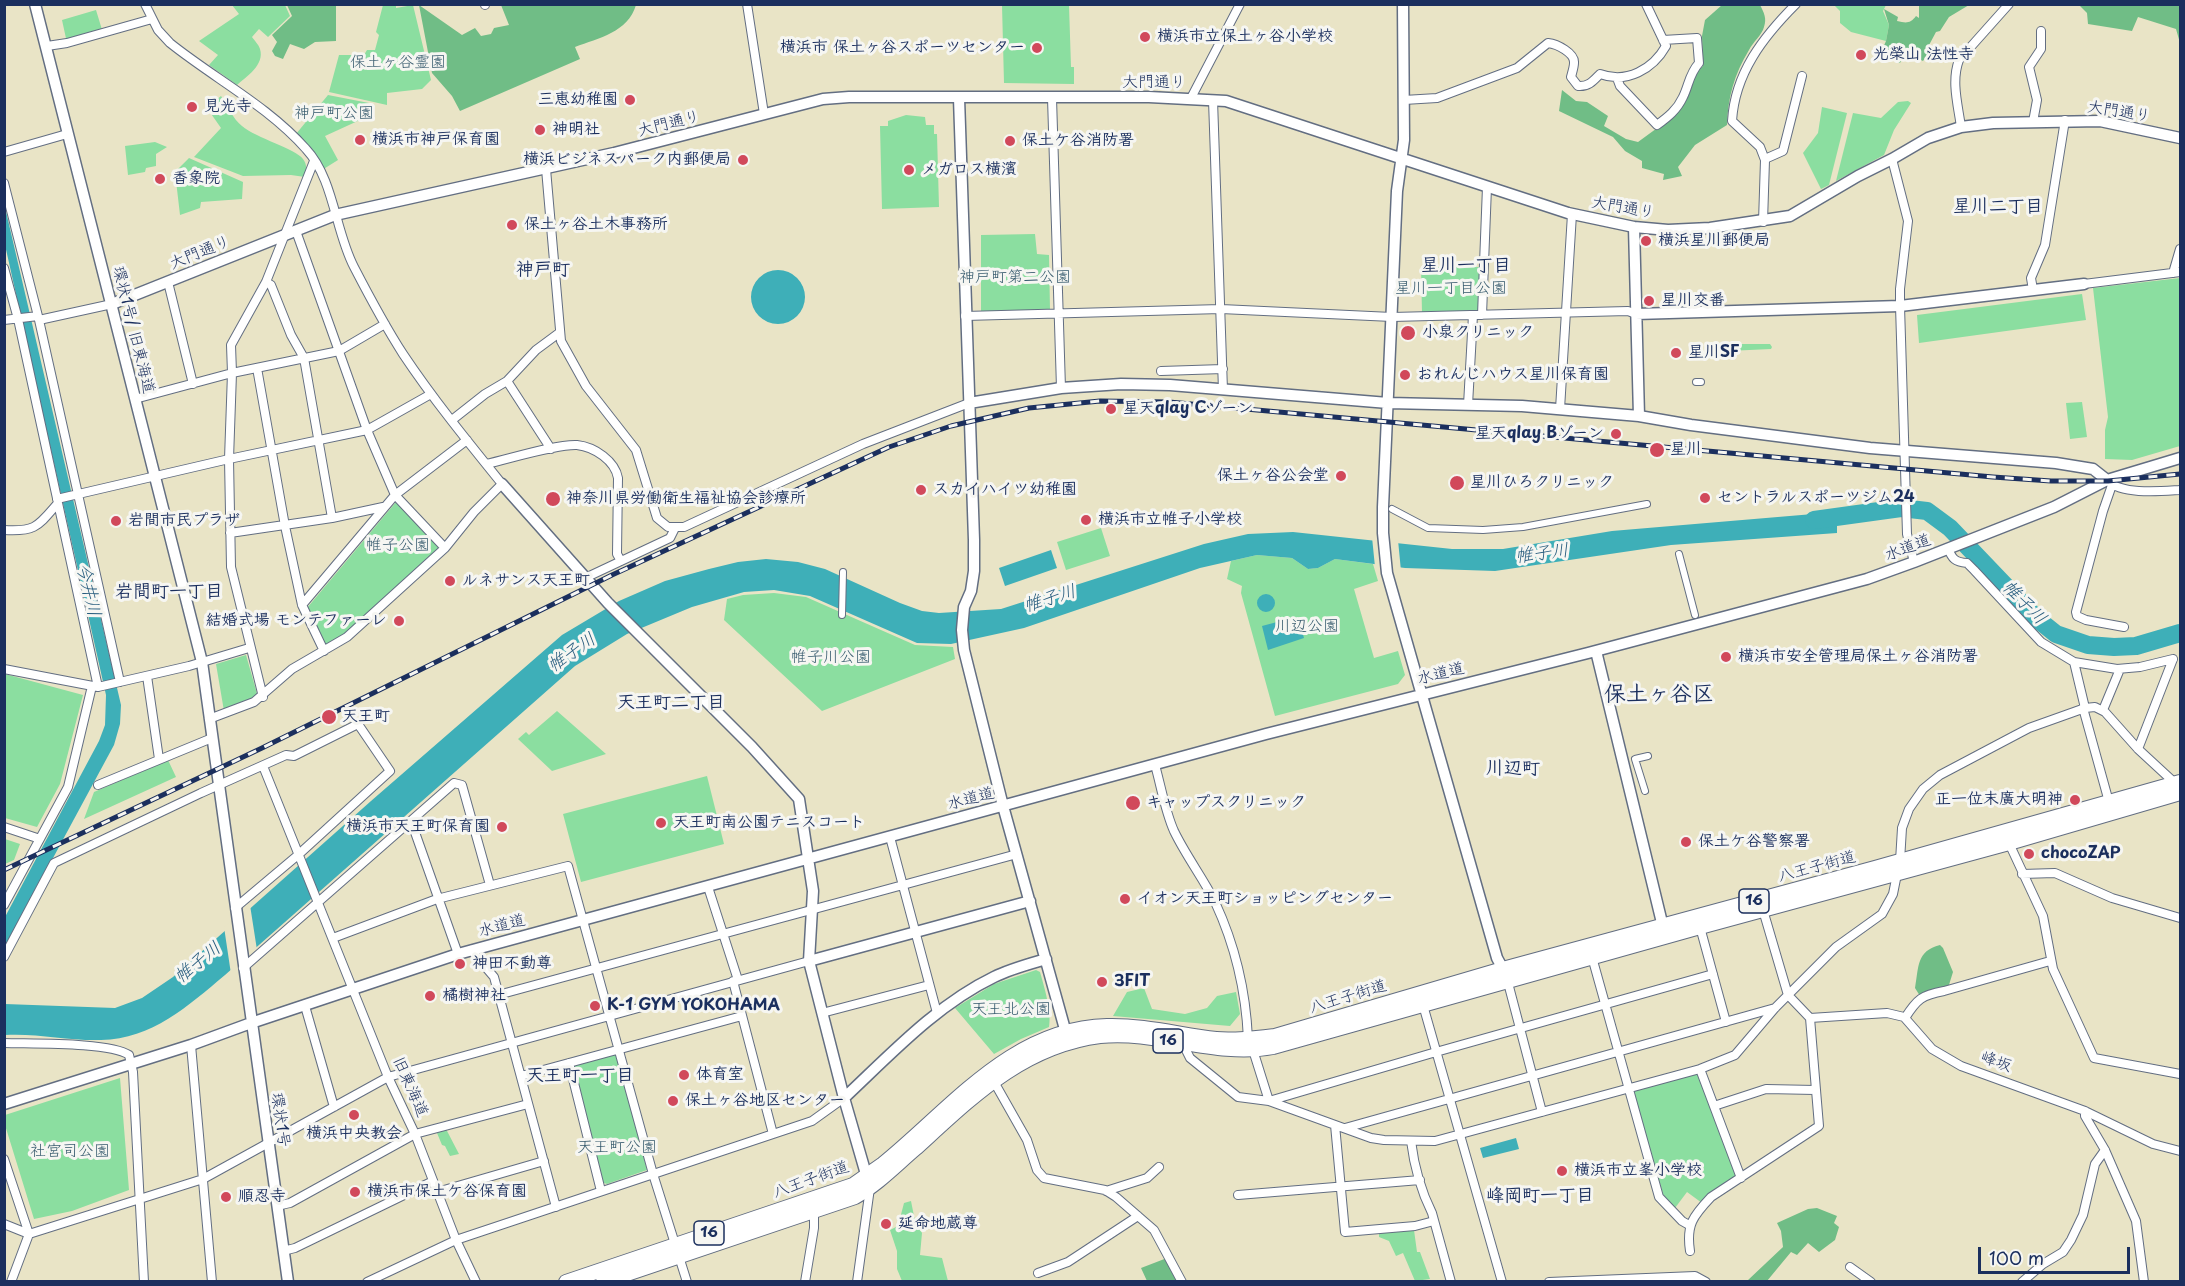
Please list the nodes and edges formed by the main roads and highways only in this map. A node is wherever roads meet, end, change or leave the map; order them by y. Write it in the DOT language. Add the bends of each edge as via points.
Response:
graph roads {
  1 [pos="2179,786"];
  2 [pos="2007,837"];
  3 [pos="1898,867"];
  4 [pos="1664,931"];
  5 [pos="1505,975"];
  6 [pos="1251,1045"];
  7 [pos="868,1182"];
  8 [pos="676,1250"];
  9 [pos="566,1281"];
  10 [pos="603,1281"];
  1 -- 2 [label="highway, 八王子街道 / 16"];
  1 -- 2 [label="highway, 八王子街道 / 16" via="2109,802"];
  2 -- 3 [label="highway, 八王子街道 / 16"];
  3 -- 4 [label="highway, 八王子街道 / 16"];
  3 -- 4 [label="highway, 八王子街道 / 16" via="1763,910 1700,927"];
  4 -- 5 [label="highway, 八王子街道 / 16"];
  4 -- 5 [label="highway, 八王子街道 / 16" via="1592,957"];
  5 -- 6 [label="highway, 八王子街道 / 16"];
  5 -- 6 [label="highway, 八王子街道 / 16" via="1423,1005 1286,1044"];
  6 -- 7 [label="highway, 八王子街道 / 16" via="1221,1050 1102,1036 1038,1054 993,1080"];
  6 -- 7 [label="highway, 八王子街道 / 16" via="1133,1026 1092,1027 1043,1040 987,1072 882,1164"];
  7 -- 8 [label="highway, 八王子街道 / 16"];
  7 -- 8 [label="highway, 八王子街道 / 16" via="855,1197"];
  8 -- 9 [label="highway, 八王子街道 / 16"];
  8 -- 10 [label="highway, 八王子街道 / 16"];
}
